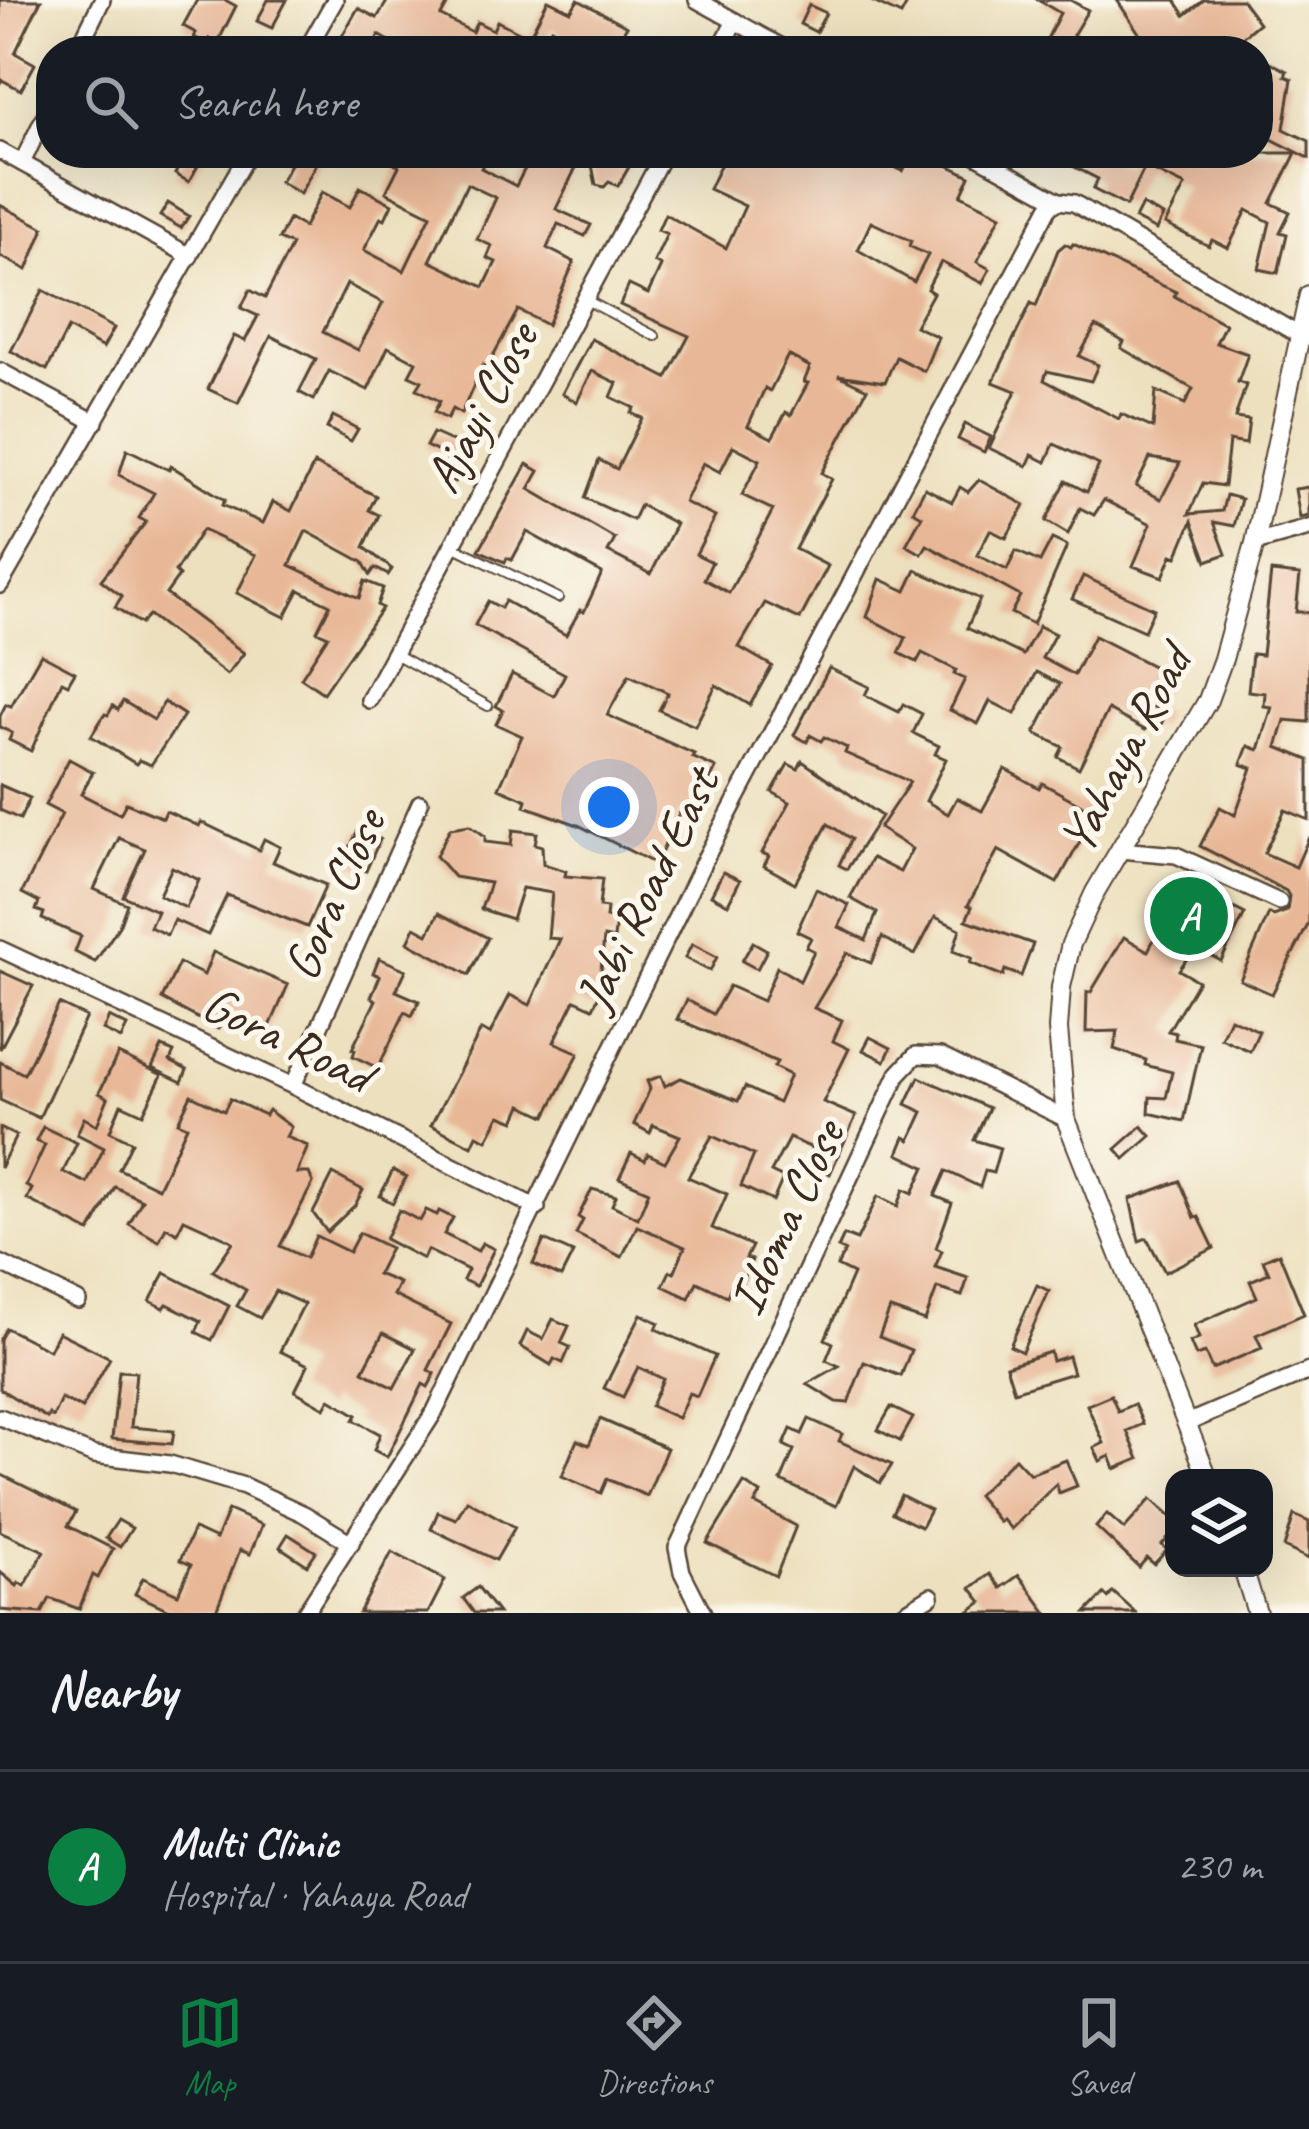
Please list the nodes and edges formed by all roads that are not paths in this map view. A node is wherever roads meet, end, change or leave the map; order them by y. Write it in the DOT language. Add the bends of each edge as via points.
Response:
graph roads {
  1 [pos="102,0"];
  2 [pos="335,0"];
  3 [pos="698,0"];
  4 [pos="735,21"];
  5 [pos="84,36"];
  6 [pos="315,36"];
  7 [pos="726,36"];
  8 [pos="762,36"];
  9 [pos="36,134"];
  10 [pos="0,151"];
  11 [pos="22,163"];
  12 [pos="240,168"];
  13 [pos="656,168"];
  14 [pos="999,168"];
  15 [pos="1059,201"];
  16 [pos="190,256"];
  17 [pos="1309,295"];
  18 [pos="585,299"];
  19 [pos="1299,335"];
  20 [pos="656,336"];
  21 [pos="0,371"];
  22 [pos="95,422"];
  23 [pos="1309,528"];
  24 [pos="1256,543"];
  25 [pos="452,546"];
  26 [pos="0,585"];
  27 [pos="558,598"];
  28 [pos="394,653"];
  29 [pos="369,700"];
  30 [pos="488,706"];
  31 [pos="420,803"];
  32 [pos="1120,850"];
  33 [pos="1279,902"];
  34 [pos="0,949"];
  35 [pos="292,1085"];
  36 [pos="1066,1119"];
  37 [pos="537,1208"];
  38 [pos="0,1263"];
  39 [pos="78,1301"];
  40 [pos="1309,1371"];
  41 [pos="0,1417"];
  42 [pos="1187,1423"];
  43 [pos="1205,1469"];
  44 [pos="350,1544"];
  45 [pos="1246,1577"];
  46 [pos="931,1596"];
  47 [pos="304,1613"];
  48 [pos="703,1613"];
  49 [pos="904,1613"];
  50 [pos="1257,1613"];
  1 -- 5 [label="street"];
  2 -- 6 [label="street"];
  3 -- 4 [label="street"];
  4 -- 7 [label="street"];
  4 -- 8 [label="street"];
  9 -- 11 [label="street"];
  10 -- 11 [label="street"];
  11 -- 16 [label="street"];
  12 -- 16 [label="street"];
  13 -- 18 [label="street, Ajayi Close"];
  14 -- 15 [label="street"];
  15 -- 19 [label="street"];
  15 -- 37 [label="street, Jabi Road East" via="1048,206 706,857"];
  16 -- 22 [label="street"];
  17 -- 19 [label="street, Yahaya Road"];
  18 -- 20 [label="lane"];
  18 -- 25 [label="street, Ajayi Close"];
  19 -- 24 [label="street, Yahaya Road"];
  21 -- 22 [label="street"];
  22 -- 26 [label="street"];
  23 -- 24 [label="street"];
  24 -- 32 [label="street, Yahaya Road" via="1208,700"];
  25 -- 27 [label="lane"];
  25 -- 28 [label="street, Ajayi Close"];
  28 -- 29 [label="street, Ajayi Close"];
  28 -- 30 [label="lane"];
  31 -- 35 [label="street, Gora Close"];
  32 -- 33 [label="street" via="1176,855"];
  32 -- 36 [label="street, Yahaya Road" via="1071,944 1061,987"];
  34 -- 35 [label="street, Gora Road"];
  35 -- 37 [label="street, Gora Road"];
  36 -- 42 [label="street, Yahaya Road"];
  36 -- 48 [label="street, Idoma Close" via="940,1056 916,1055 898,1074 677,1548"];
  37 -- 44 [label="street, Jabi Road East" via="435,1411"];
  38 -- 39 [label="street"];
  40 -- 42 [label="street"];
  41 -- 44 [label="street" via="94,1456 170,1464 244,1486"];
  42 -- 43 [label="street, Yahaya Road"];
  44 -- 47 [label="street, Jabi Road East"];
  45 -- 50 [label="street"];
  46 -- 49 [label="street"];
}
